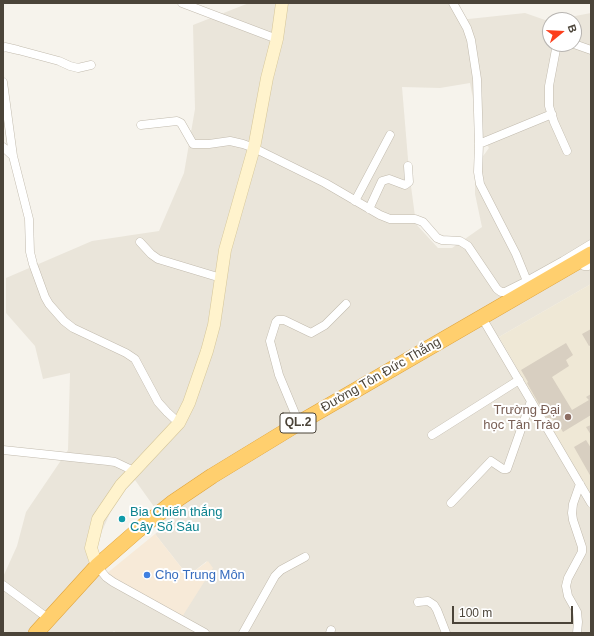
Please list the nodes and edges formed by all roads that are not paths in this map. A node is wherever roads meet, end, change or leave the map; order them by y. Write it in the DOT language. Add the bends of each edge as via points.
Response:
graph roads {
  1 [pos="182,3"];
  2 [pos="282,3"];
  3 [pos="453,3"];
  4 [pos="277,39"];
  5 [pos="3,48"];
  6 [pos="555,52"];
  7 [pos="91,65"];
  8 [pos="3,82"];
  9 [pos="552,114"];
  10 [pos="141,125"];
  11 [pos="390,135"];
  12 [pos="479,144"];
  13 [pos="3,147"];
  14 [pos="254,148"];
  15 [pos="567,151"];
  16 [pos="13,156"];
  17 [pos="408,166"];
  18 [pos="355,201"];
  19 [pos="369,209"];
  20 [pos="140,242"];
  21 [pos="591,244"];
  22 [pos="585,258"];
  23 [pos="221,278"];
  24 [pos="527,281"];
  25 [pos="346,304"];
  26 [pos="481,316"];
  27 [pos="519,380"];
  28 [pos="531,400"];
  29 [pos="179,423"];
  30 [pos="299,423"];
  31 [pos="432,435"];
  32 [pos="3,450"];
  33 [pos="134,472"];
  34 [pos="580,484"];
  35 [pos="451,503"];
  36 [pos="591,503"];
  37 [pos="305,557"];
  38 [pos="97,566"];
  39 [pos="3,585"];
  40 [pos="418,602"];
  41 [pos="49,619"];
  42 [pos="36,633"];
  43 [pos="205,633"];
  44 [pos="243,633"];
  45 [pos="446,633"];
  46 [pos="577,633"];
  1 -- 4 [label="street"];
  2 -- 4 [label="street"];
  3 -- 12 [label="street" via="471,40 477,79"];
  4 -- 14 [label="street"];
  5 -- 7 [label="street" via="78,68"];
  6 -- 9 [label="street" via="549,86"];
  8 -- 16 [label="street"];
  9 -- 12 [label="street"];
  9 -- 15 [label="street"];
  10 -- 14 [label="street" via="177,121 181,123 193,144 230,141"];
  11 -- 18 [label="street"];
  12 -- 24 [label="street" via="480,184"];
  13 -- 16 [label="street"];
  14 -- 18 [label="street"];
  14 -- 23 [label="street" via="225,250"];
  16 -- 29 [label="street" via="29,219 30,252 49,304 73,328 135,359 158,402"];
  17 -- 19 [label="street" via="409,182 405,184 388,179 382,181"];
  18 -- 19 [label="street"];
  19 -- 24 [label="street" via="390,219 415,219 422,222 437,238 460,241 468,246 501,292"];
  20 -- 23 [label="street" via="158,259"];
  21 -- 22 [label="street"];
  22 -- 24 [label="street"];
  22 -- 26 [label="highway, Đường Tôn Đức Thắng / QL.2"];
  23 -- 29 [label="street" via="207,351 189,403"];
  25 -- 30 [label="street" via="325,324 310,333 284,320 276,322 270,341 279,375"];
  26 -- 27 [label="street"];
  26 -- 30 [label="highway, Đường Tôn Đức Thắng / QL.2"];
  27 -- 28 [label="street"];
  27 -- 31 [label="street"];
  28 -- 34 [label="street"];
  28 -- 35 [label="street" via="507,469 502,469 491,461"];
  29 -- 33 [label="street"];
  30 -- 38 [label="highway, Đường Tôn Đức Thắng / QL.2" via="172,503"];
  32 -- 33 [label="street" via="115,462"];
  33 -- 38 [label="street" via="117,490 98,519 91,548"];
  34 -- 36 [label="street"];
  34 -- 46 [label="street" via="572,513 582,552 566,586 568,596 577,612"];
  37 -- 44 [label="street" via="275,576"];
  38 -- 41 [label="highway, Đường Tôn Đức Thắng / QL.2"];
  38 -- 43 [label="street" via="113,582"];
  39 -- 41 [label="street"];
  40 -- 45 [label="street" via="428,600 434,605"];
  41 -- 42 [label="highway, Đường Tôn Đức Thắng / QL.2"];
}
